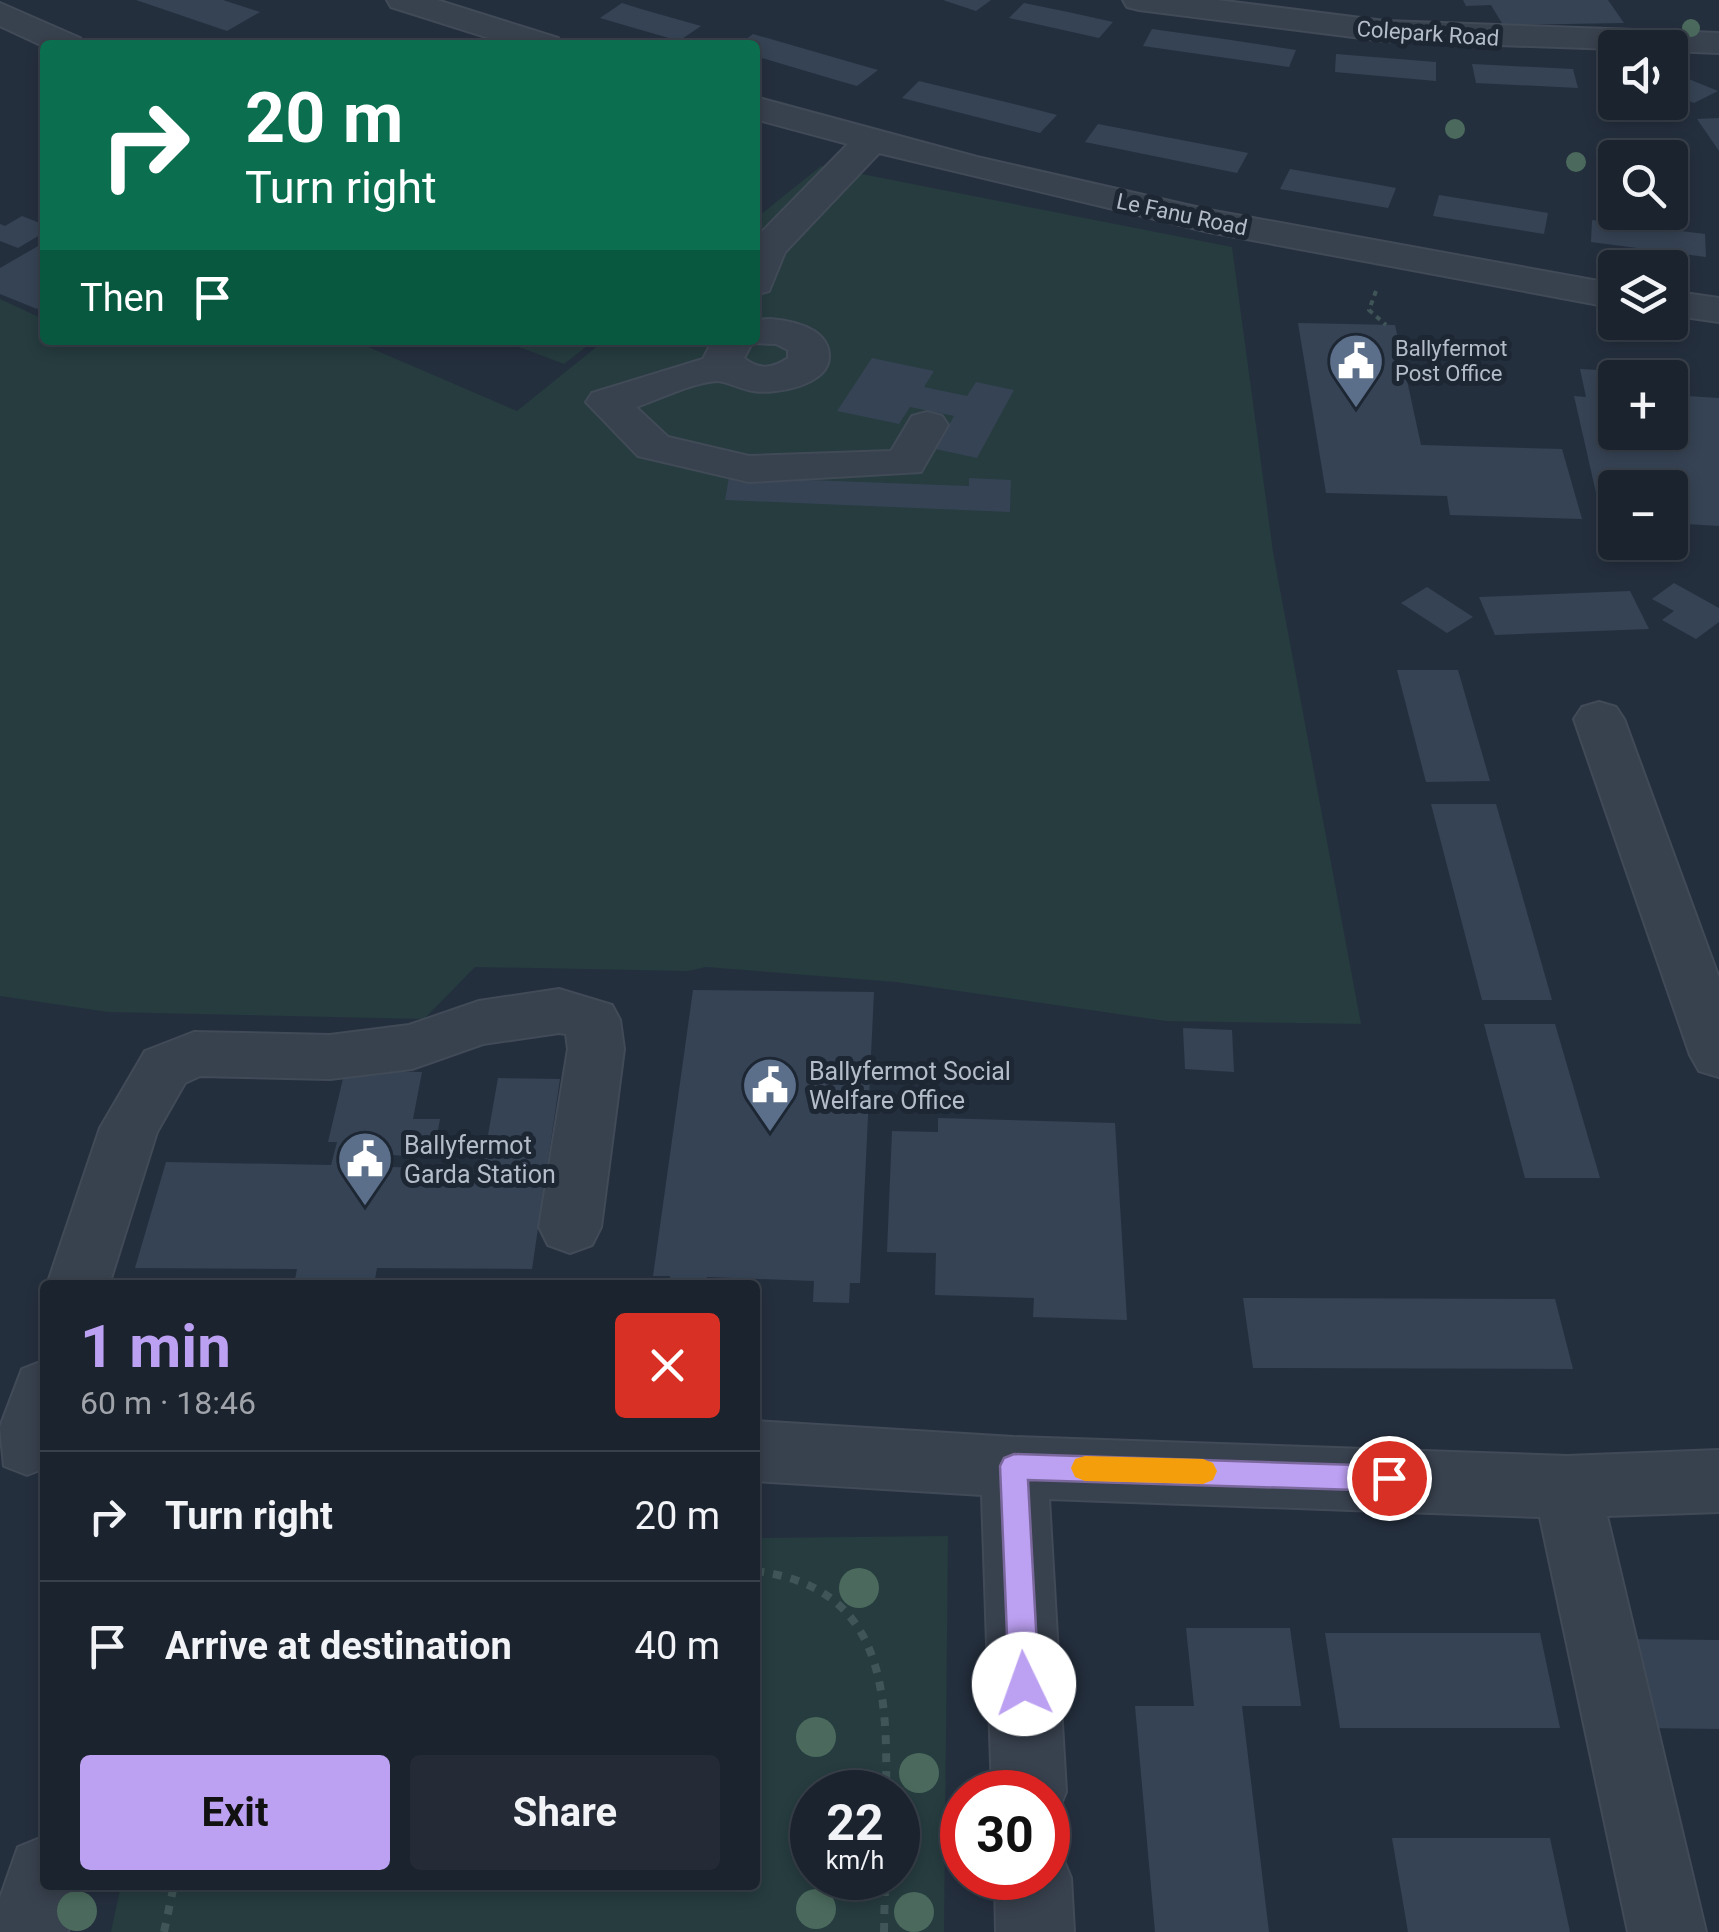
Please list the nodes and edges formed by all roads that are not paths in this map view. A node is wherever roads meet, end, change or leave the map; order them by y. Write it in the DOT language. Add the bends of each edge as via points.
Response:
graph roads {
  1 [pos="403,0"];
  2 [pos="1139,0"];
  3 [pos="1647,6"];
  4 [pos="0,13"];
  5 [pos="1383,16"];
  6 [pos="1667,30"];
  7 [pos="1598,35"];
  8 [pos="57,40"];
  9 [pos="530,40"];
  10 [pos="1688,43"];
  11 [pos="1719,43"];
  12 [pos="760,109"];
  13 [pos="872,140"];
  14 [pos="760,269"];
  15 [pos="1598,293"];
  16 [pos="1688,306"];
  17 [pos="1719,310"];
  18 [pos="760,332"];
  19 [pos="730,353"];
  20 [pos="927,425"];
  21 [pos="1599,719"];
  22 [pos="1719,1055"];
  23 [pos="570,1227"];
  24 [pos="80,1280"];
  25 [pos="760,1451"];
  26 [pos="1014,1466"];
  27 [pos="1719,1482"];
  28 [pos="1567,1486"];
  29 [pos="1028,1770"];
  30 [pos="41,1890"];
  31 [pos="1034,1900"];
  32 [pos="29,1932"];
  33 [pos="1036,1932"];
  34 [pos="1667,1932"];
  1 -- 9 [label="street"];
  2 -- 5 [label="street, Colepark Road"];
  3 -- 6 [label="street"];
  4 -- 8 [label="street"];
  5 -- 7 [label="street, Colepark Road"];
  10 -- 11 [label="street, Colepark Road"];
  12 -- 13 [label="street, Le Fanu Road"];
  13 -- 14 [label="street" via="767,249"];
  13 -- 15 [label="street, Le Fanu Road" via="1209,221"];
  16 -- 17 [label="street"];
  18 -- 19 [label="street" via="801,339 809,362 790,376 761,380 746,378"];
  19 -- 20 [label="street" via="608,402 653,446 749,469 906,463"];
  21 -- 22 [label="street"];
  23 -- 24 [label="street" via="596,1049 592,1020 559,1011 479,1022 412,1048 330,1057 194,1054 166,1067 129,1128"];
  25 -- 26 [label="street"];
  26 -- 28 [label="street"];
  26 -- 29 [label="street"];
  27 -- 28 [label="street"];
  28 -- 34 [label="street"];
  30 -- 32 [label="street"];
  31 -- 33 [label="street"];
}
